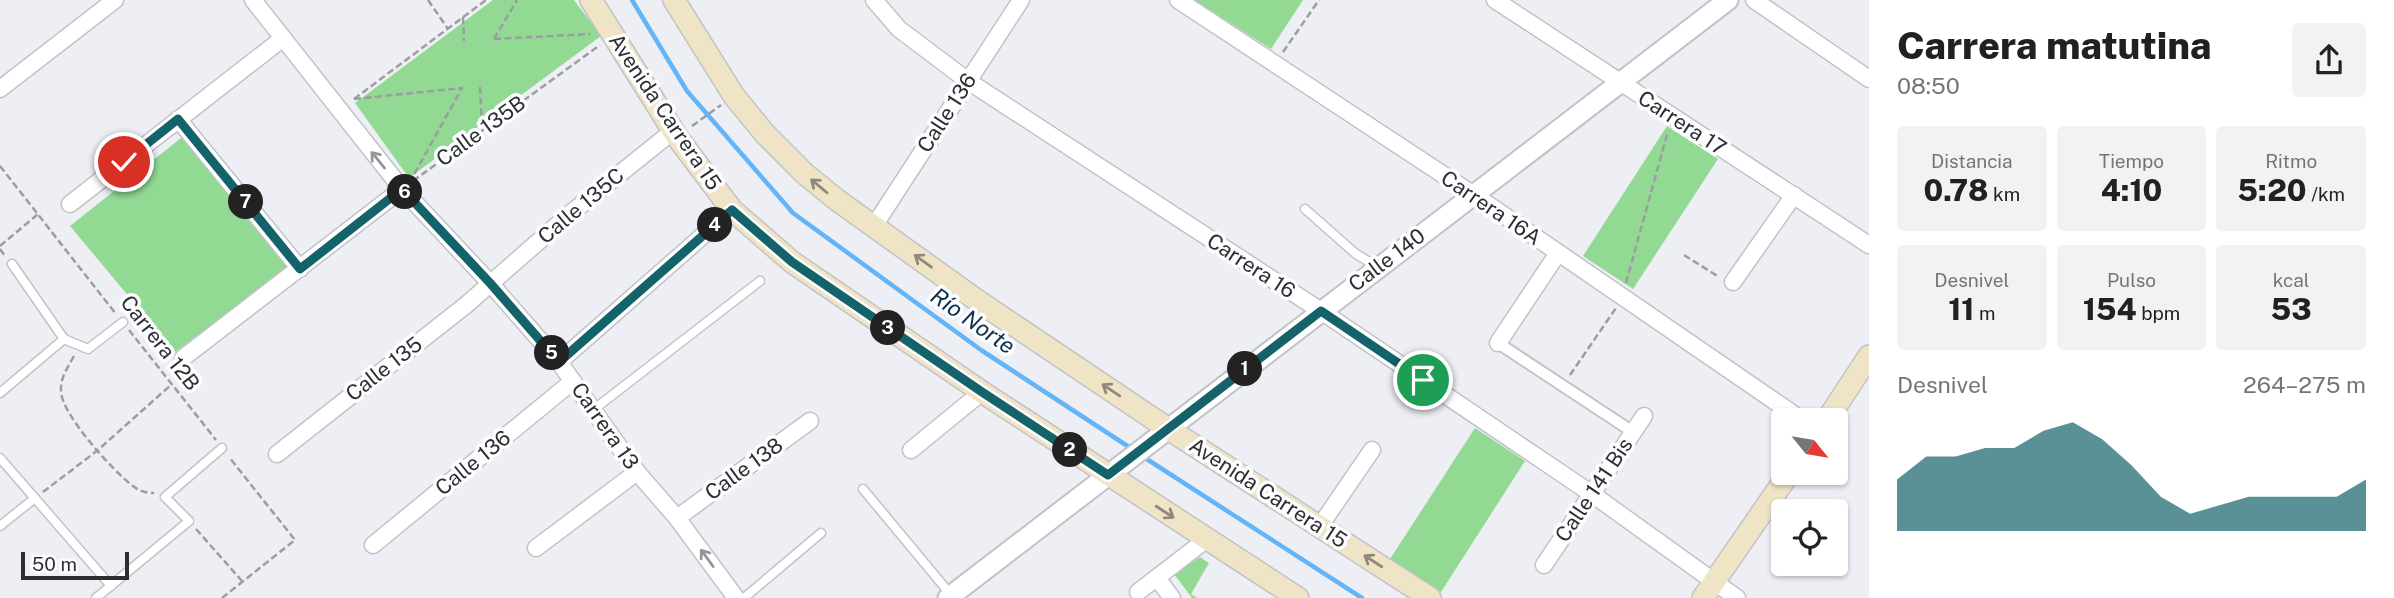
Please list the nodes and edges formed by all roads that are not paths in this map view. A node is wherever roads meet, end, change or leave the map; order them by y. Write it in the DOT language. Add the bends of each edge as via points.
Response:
graph roads {
  1 [pos="115,0"];
  2 [pos="253,0"];
  3 [pos="591,0"];
  4 [pos="674,0"];
  5 [pos="874,0"];
  6 [pos="1021,0"];
  7 [pos="1178,0"];
  8 [pos="1495,0"];
  9 [pos="1728,0"];
  10 [pos="1754,0"];
  11 [pos="282,39"];
  12 [pos="1869,79"];
  13 [pos="968,81"];
  14 [pos="1619,83"];
  15 [pos="0,89"];
  16 [pos="178,119"];
  17 [pos="681,129"];
  18 [pos="406,187"];
  19 [pos="1473,195"];
  20 [pos="1794,195"];
  21 [pos="70,204"];
  22 [pos="1305,209"];
  23 [pos="732,210"];
  24 [pos="874,226"];
  25 [pos="1869,245"];
  26 [pos="1558,253"];
  27 [pos="12,264"];
  28 [pos="1378,267"];
  29 [pos="300,269"];
  30 [pos="760,281"];
  31 [pos="1733,282"];
  32 [pos="490,283"];
  33 [pos="1321,311"];
  34 [pos="123,322"];
  35 [pos="64,339"];
  36 [pos="1498,343"];
  37 [pos="1869,356"];
  38 [pos="183,358"];
  39 [pos="559,362"];
  40 [pos="573,381"];
  41 [pos="982,392"];
  42 [pos="0,393"];
  43 [pos="1785,408"];
  44 [pos="1835,408"];
  45 [pos="593,410"];
  46 [pos="1644,416"];
  47 [pos="810,421"];
  48 [pos="1163,431"];
  49 [pos="1633,432"];
  50 [pos="222,448"];
  51 [pos="911,450"];
  52 [pos="1372,450"];
  53 [pos="277,454"];
  54 [pos="0,458"];
  55 [pos="637,472"];
  56 [pos="1112,472"];
  57 [pos="1781,485"];
  58 [pos="863,489"];
  59 [pos="1592,494"];
  60 [pos="35,498"];
  61 [pos="677,517"];
  62 [pos="0,526"];
  63 [pos="1320,526"];
  64 [pos="821,533"];
  65 [pos="1207,539"];
  66 [pos="373,545"];
  67 [pos="536,548"];
  68 [pos="1544,565"];
  69 [pos="1157,578"];
  70 [pos="111,586"];
  71 [pos="1708,590"];
  72 [pos="1138,592"];
  73 [pos="949,596"];
  74 [pos="96,598"];
  75 [pos="736,598"];
  76 [pos="744,598"];
  77 [pos="1172,598"];
  78 [pos="1298,598"];
  79 [pos="1430,598"];
  80 [pos="1737,598"];
  1 -- 15 [label="street"];
  2 -- 11 [label="street, Carrera 13"];
  3 -- 17 [label="main road, Avenida Carrera 15"];
  24 -- 4 [label="main road, Avenida Carrera 15, one-way" via="805,174 765,134 715,70"];
  5 -- 13 [label="street, Carrera 16" via="899,29"];
  6 -- 13 [label="street, Calle 136"];
  7 -- 19 [label="street, Carrera 16A"];
  8 -- 14 [label="street, Carrera 17"];
  9 -- 14 [label="street, Calle 140"];
  10 -- 12 [label="street"];
  11 -- 16 [label="street"];
  18 -- 11 [label="street, Carrera 13, one-way"];
  13 -- 24 [label="street, Calle 136"];
  13 -- 33 [label="street, Carrera 16"];
  14 -- 19 [label="street, Calle 140"];
  14 -- 20 [label="street, Carrera 17"];
  16 -- 21 [label="street"];
  16 -- 29 [label="street"];
  17 -- 23 [label="main road, Avenida Carrera 15"];
  17 -- 32 [label="street, Calle 135C" via="571,213"];
  18 -- 29 [label="street"];
  18 -- 32 [label="street, Carrera 13"];
  19 -- 26 [label="street, Carrera 16A"];
  19 -- 28 [label="street, Calle 140"];
  20 -- 25 [label="street, Carrera 17"];
  20 -- 31 [label="street"];
  22 -- 28 [label="lane" via="1356,254"];
  23 -- 39 [label="street"];
  23 -- 41 [label="main road, Avenida Carrera 15" via="792,262"];
  48 -- 24 [label="main road, Avenida Carrera 15, one-way"];
  26 -- 36 [label="street"];
  26 -- 43 [label="street, Carrera 16A"];
  27 -- 35 [label="lane"];
  28 -- 33 [label="street, Calle 140"];
  29 -- 38 [label="street"];
  30 -- 45 [label="lane"];
  32 -- 39 [label="street, Carrera 13"];
  32 -- 53 [label="street, Calle 135"];
  33 -- 48 [label="street, Calle 140"];
  33 -- 59 [label="street, Carrera 16"];
  34 -- 35 [label="lane" via="91,348"];
  35 -- 42 [label="lane"];
  36 -- 49 [label="street"];
  37 -- 44 [label="main road"];
  39 -- 40 [label="street, Carrera 13"];
  40 -- 45 [label="street, Carrera 13"];
  40 -- 66 [label="street, Calle 136"];
  41 -- 51 [label="street"];
  41 -- 56 [label="main road, Avenida Carrera 15"];
  45 -- 55 [label="street, Carrera 13"];
  46 -- 49 [label="street, Calle 141 Bis"];
  47 -- 61 [label="street, Calle 138"];
  48 -- 56 [label="street, Calle 140"];
  48 -- 63 [label="main road, Avenida Carrera 15"];
  49 -- 59 [label="street, Calle 141 Bis"];
  50 -- 70 [label="lane" via="165,497 189,521"];
  52 -- 63 [label="street"];
  54 -- 60 [label="lane"];
  55 -- 61 [label="street, Carrera 13"];
  55 -- 67 [label="street"];
  56 -- 65 [label="main road, Avenida Carrera 15, one-way"];
  56 -- 73 [label="street, Calle 140"];
  57 -- 71 [label="main road"];
  58 -- 73 [label="lane"];
  59 -- 68 [label="street, Calle 141 Bis"];
  59 -- 71 [label="street, Carrera 16"];
  60 -- 62 [label="lane"];
  60 -- 70 [label="lane"];
  75 -- 61 [label="street, Carrera 13, one-way"];
  79 -- 63 [label="main road, Avenida Carrera 15, one-way"];
  64 -- 76 [label="lane"];
  65 -- 69 [label="street"];
  65 -- 78 [label="main road, Avenida Carrera 15"];
  69 -- 72 [label="street"];
  69 -- 77 [label="street"];
  70 -- 74 [label="lane"];
  71 -- 80 [label="street, Carrera 16"];
}
